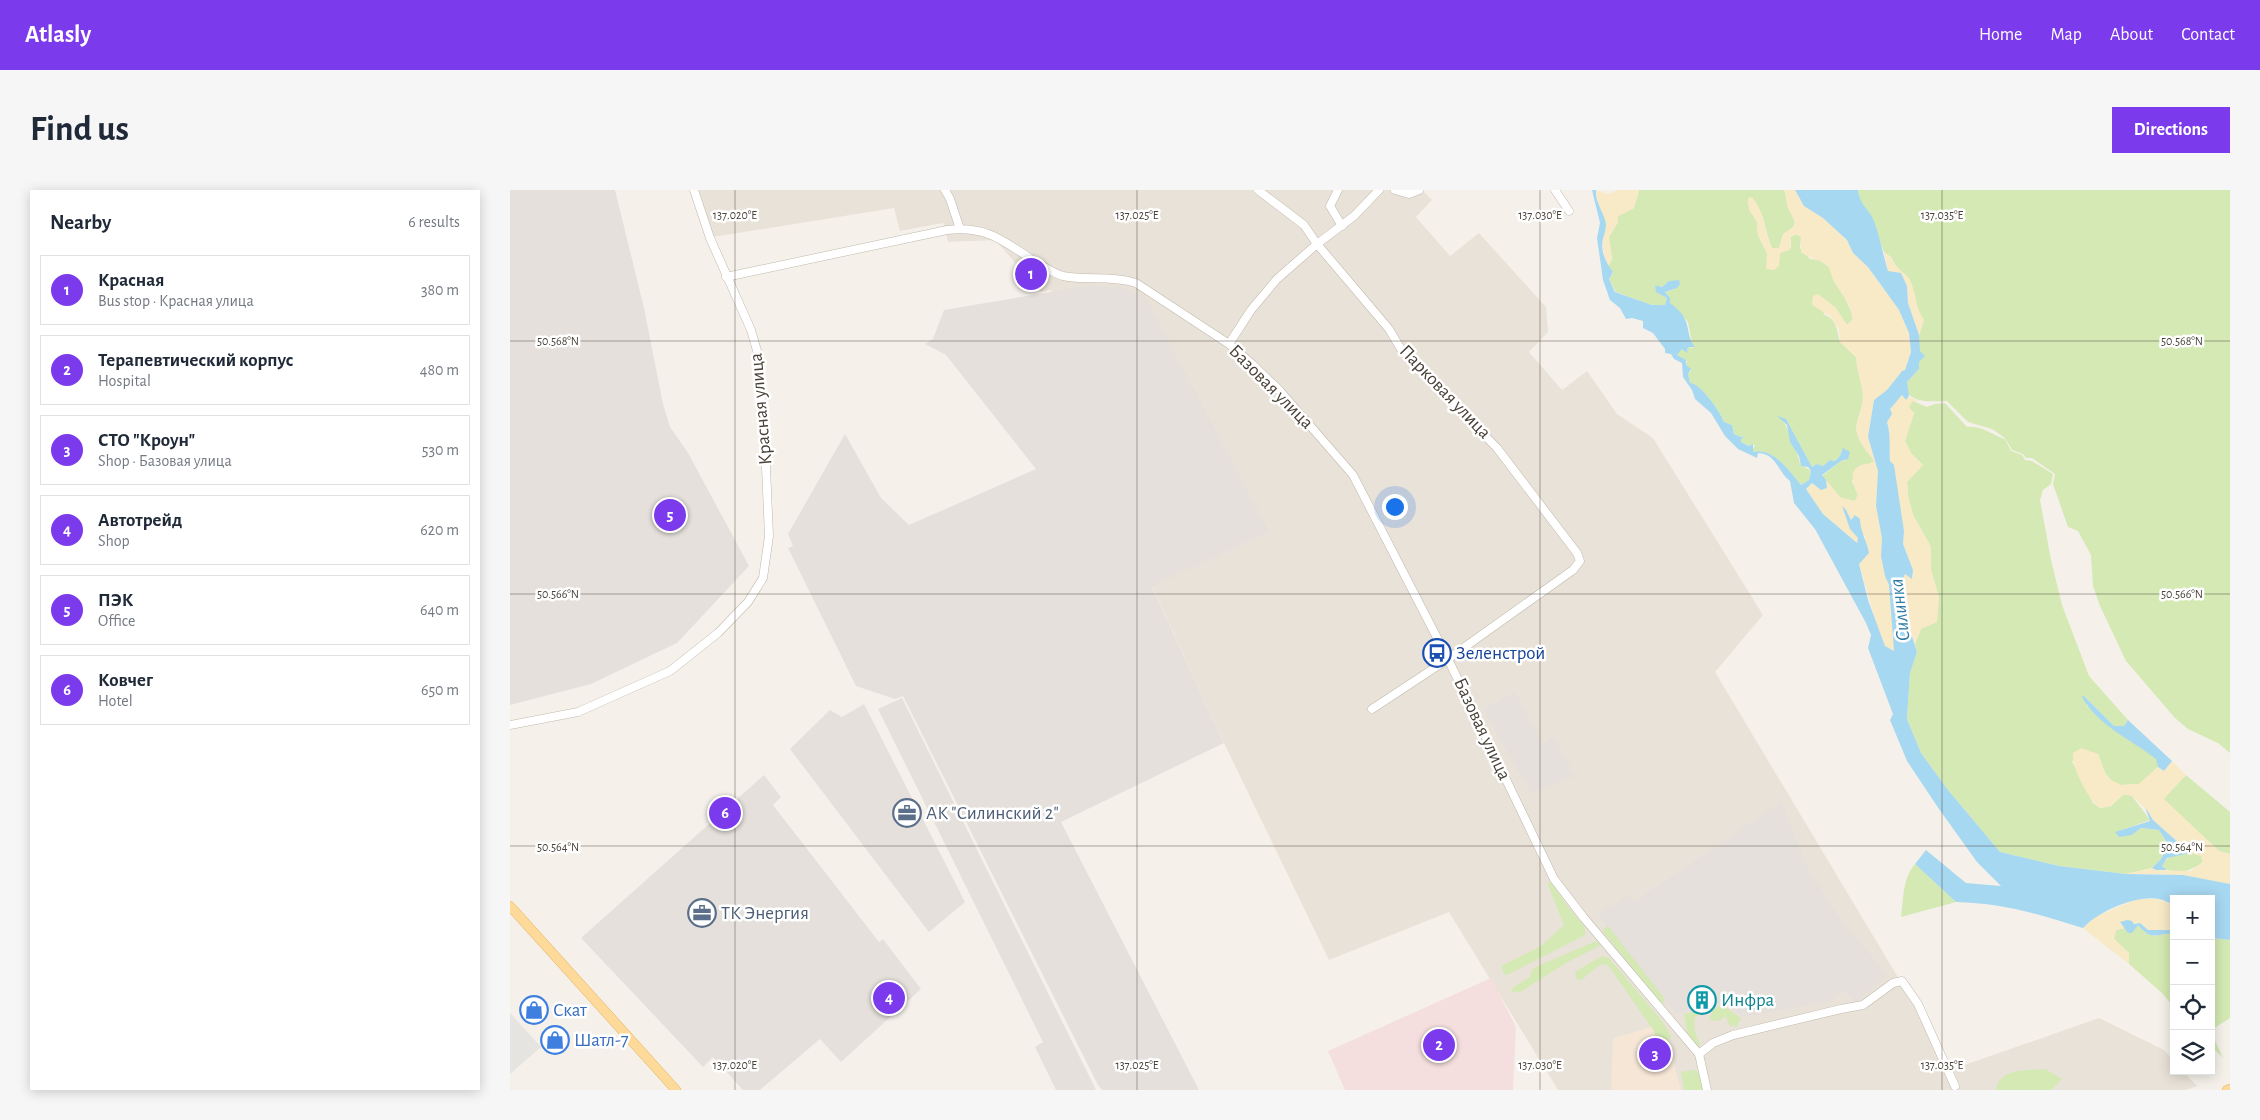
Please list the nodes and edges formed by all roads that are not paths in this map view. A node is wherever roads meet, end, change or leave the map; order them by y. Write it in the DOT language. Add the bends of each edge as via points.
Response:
graph roads {
  1 [pos="694,190"];
  2 [pos="944,190"];
  3 [pos="1258,190"];
  4 [pos="1338,190"];
  5 [pos="1379,190"];
  6 [pos="1395,190"];
  7 [pos="1419,190"];
  8 [pos="1555,190"];
  9 [pos="1569,211"];
  10 [pos="1342,226"];
  11 [pos="960,229"];
  12 [pos="1317,244"];
  13 [pos="726,277"];
  14 [pos="1229,344"];
  15 [pos="1448,659"];
  16 [pos="1372,709"];
  17 [pos="510,725"];
  18 [pos="510,906"];
  19 [pos="1699,1054"];
  20 [pos="1955,1086"];
  21 [pos="676,1090"];
  22 [pos="1706,1090"];
  1 -- 13 [label="street, Красная улица"];
  2 -- 11 [label="street"];
  3 -- 12 [label="street, Парковая улица" via="1304,225"];
  4 -- 10 [label="street" via="1330,206"];
  5 -- 10 [label="street"];
  6 -- 7 [label="street" via="1409,194"];
  8 -- 9 [label="street"];
  10 -- 12 [label="street"];
  11 -- 13 [label="street"];
  11 -- 14 [label="street, Базовая улица" via="997,236 1063,276 1121,278 1136,283"];
  12 -- 14 [label="street" via="1265,292"];
  12 -- 15 [label="street, Парковая улица" via="1363,297 1402,351 1497,448 1580,561 1573,570"];
  13 -- 17 [label="street, Красная улица" via="751,330 758,354 769,536 763,578 748,602 718,633 670,671 578,712"];
  14 -- 15 [label="street, Базовая улица" via="1280,391 1353,475"];
  15 -- 16 [label="street"];
  15 -- 19 [label="street, Базовая улица" via="1554,879"];
  18 -- 21 [label="main road"];
  19 -- 20 [label="street" via="1713,1043 1734,1035 1864,1005 1902,980 1918,1004"];
  19 -- 22 [label="street, Базовая улица"];
}
